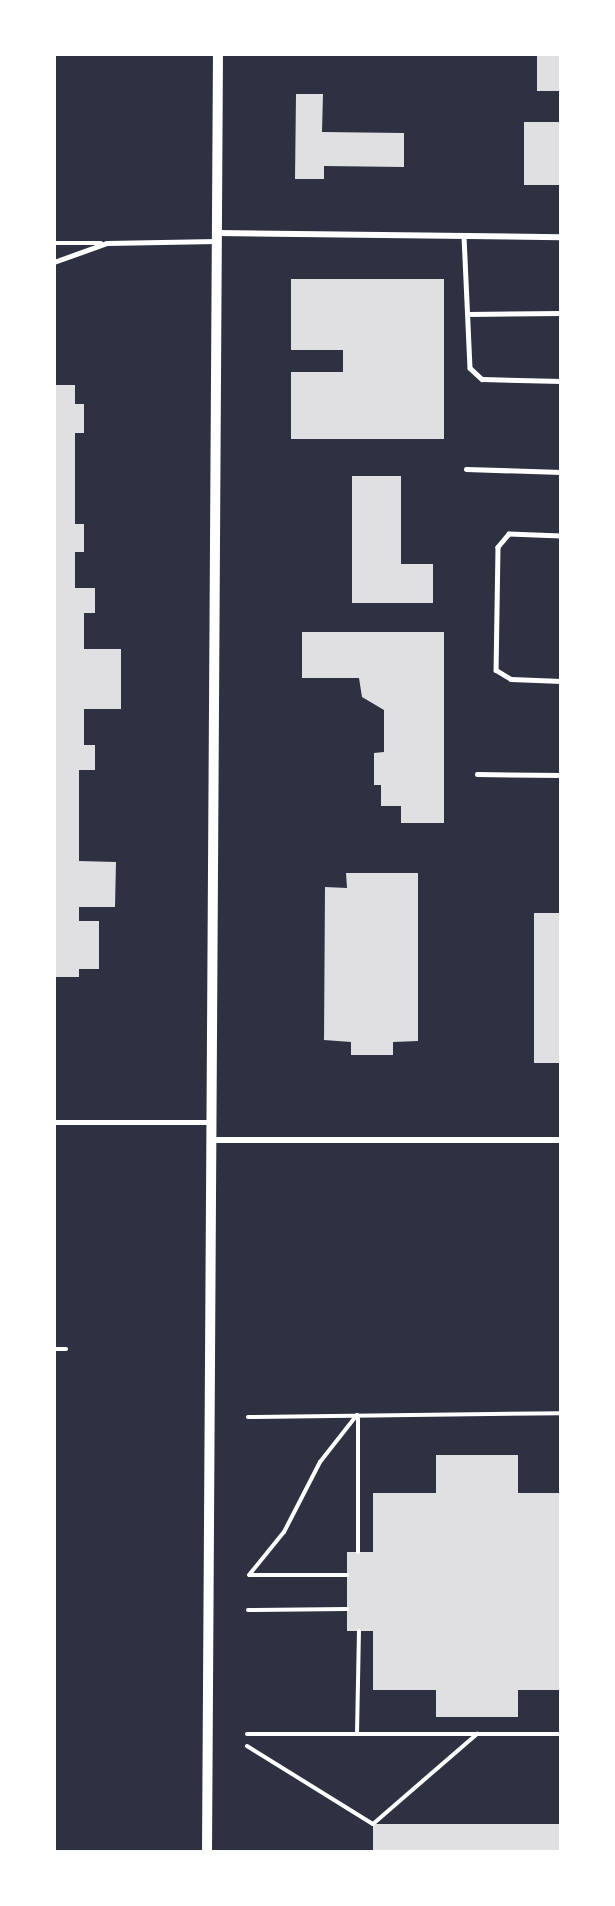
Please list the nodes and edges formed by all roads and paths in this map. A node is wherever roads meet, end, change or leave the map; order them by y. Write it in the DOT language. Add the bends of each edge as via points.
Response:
graph roads {
  1 [pos="218,54"];
  2 [pos="464,236"];
  3 [pos="218,237"];
  4 [pos="561,237"];
  5 [pos="54,243"];
  6 [pos="107,243"];
  7 [pos="54,262"];
  8 [pos="561,313"];
  9 [pos="468,314"];
  10 [pos="561,381"];
  11 [pos="466,469"];
  12 [pos="561,472"];
  13 [pos="561,536"];
  14 [pos="561,681"];
  15 [pos="477,774"];
  16 [pos="561,775"];
  17 [pos="54,1122"];
  18 [pos="213,1122"];
  19 [pos="213,1140"];
  20 [pos="561,1140"];
  21 [pos="54,1349"];
  22 [pos="66,1349"];
  23 [pos="561,1413"];
  24 [pos="358,1415"];
  25 [pos="248,1417"];
  26 [pos="358,1552"];
  27 [pos="347,1575"];
  28 [pos="347,1609"];
  29 [pos="248,1610"];
  30 [pos="359,1631"];
  31 [pos="247,1734"];
  32 [pos="357,1734"];
  33 [pos="477,1734"];
  34 [pos="561,1734"];
  35 [pos="247,1746"];
  36 [pos="207,1852"];
  1 -- 3 [label="street"];
  2 -- 3 [label="street"];
  2 -- 4 [label="street"];
  2 -- 9 [label="lane"];
  3 -- 6 [label="lane"];
  3 -- 18 [label="street"];
  5 -- 6 [label="lane"];
  6 -- 7 [label="lane"];
  8 -- 9 [label="lane"];
  9 -- 10 [label="lane" via="470,368 482,379"];
  11 -- 12 [label="lane"];
  13 -- 14 [label="lane" via="509,534 498,547 496,670 511,679"];
  15 -- 16 [label="lane"];
  17 -- 18 [label="street"];
  18 -- 19 [label="street"];
  19 -- 20 [label="street"];
  19 -- 36 [label="street"];
  21 -- 22 [label="path"];
  23 -- 24 [label="path"];
  24 -- 25 [label="path"];
  24 -- 26 [label="path"];
  24 -- 27 [label="path" via="320,1461 284,1532 249,1575"];
  28 -- 29 [label="path"];
  30 -- 32 [label="path"];
  31 -- 32 [label="path"];
  32 -- 33 [label="path"];
  33 -- 34 [label="path"];
  33 -- 35 [label="path" via="373,1824"];
}
